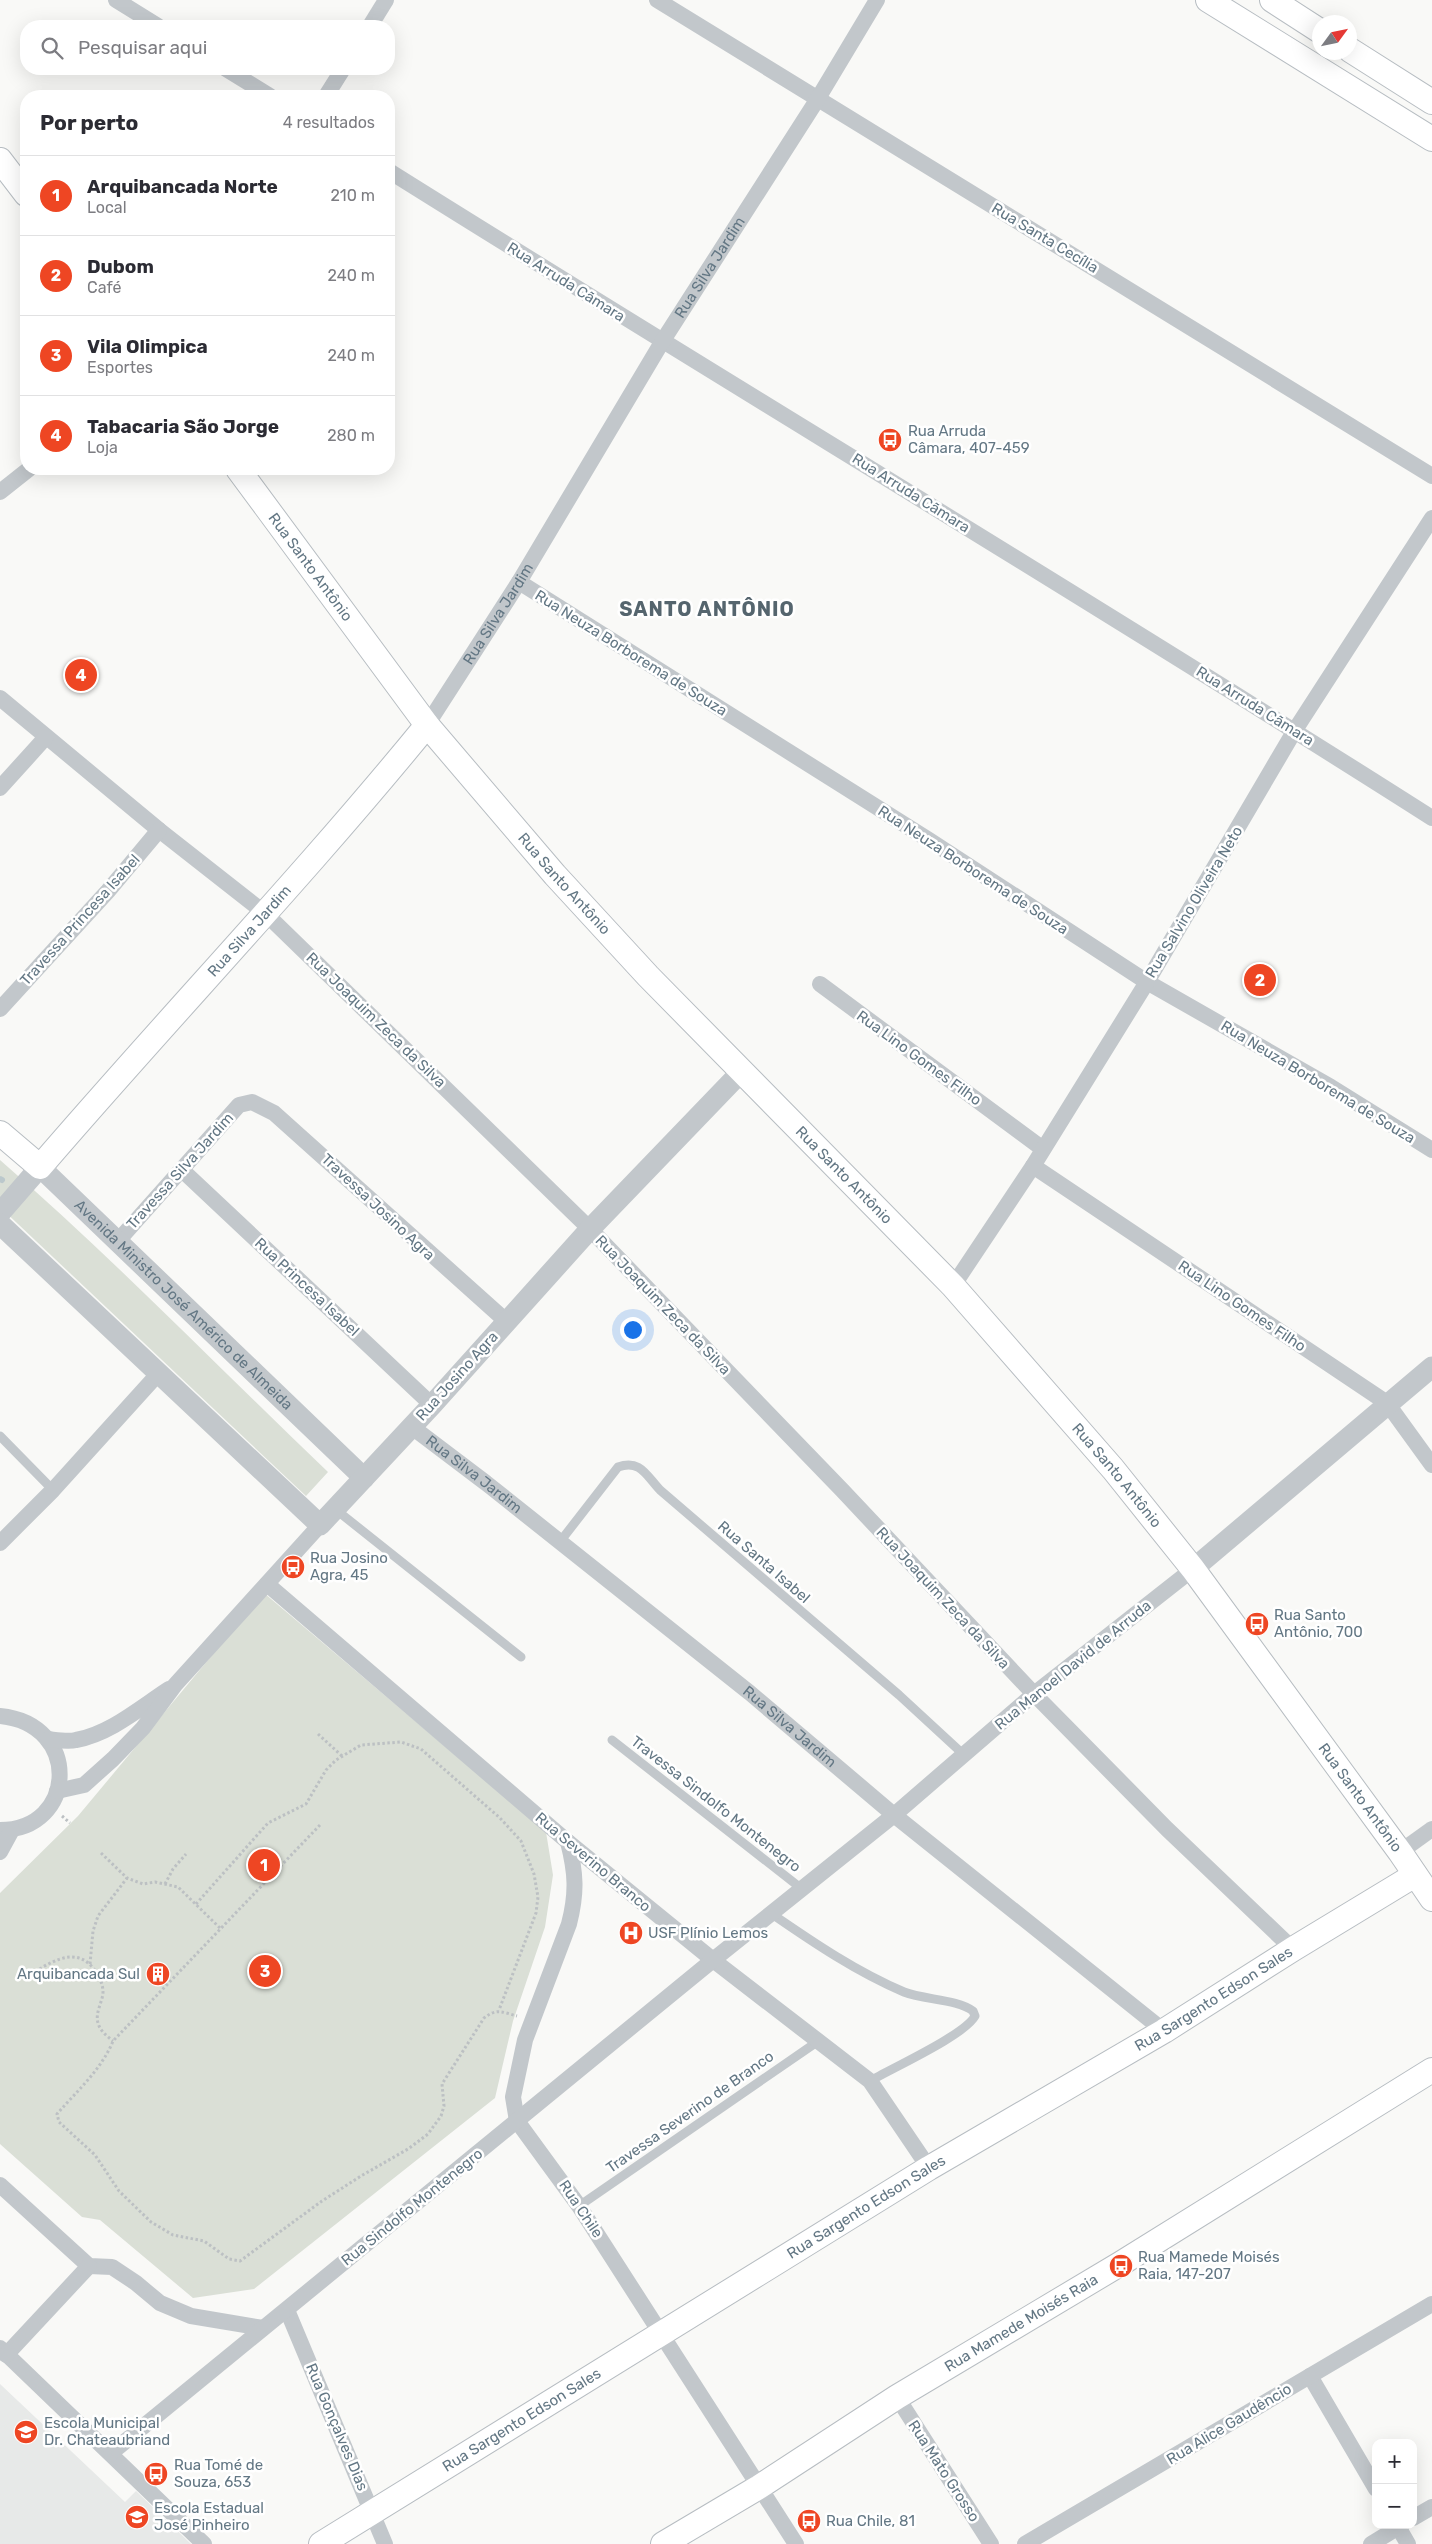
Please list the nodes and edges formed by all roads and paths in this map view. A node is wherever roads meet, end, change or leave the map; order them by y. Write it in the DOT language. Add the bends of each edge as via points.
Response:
graph roads {
  1 [pos="116,0"];
  2 [pos="386,0"];
  3 [pos="657,0"];
  4 [pos="877,0"];
  5 [pos="1208,0"];
  6 [pos="1272,0"];
  7 [pos="148,20"];
  8 [pos="374,20"];
  9 [pos="1312,26"];
  10 [pos="1357,54"];
  11 [pos="236,75"];
  12 [pos="339,75"];
  13 [pos="260,90"];
  14 [pos="330,90"];
  15 [pos="817,100"];
  16 [pos="1432,102"];
  17 [pos="1432,139"];
  18 [pos="0,160"];
  19 [pos="395,175"];
  20 [pos="20,186"];
  21 [pos="662,342"];
  22 [pos="21,475"];
  23 [pos="242,475"];
  24 [pos="1432,476"];
  25 [pos="0,492"];
  26 [pos="1432,518"];
  27 [pos="519,582"];
  28 [pos="0,698"];
  29 [pos="427,725"];
  30 [pos="1295,730"];
  31 [pos="46,737"];
  32 [pos="0,788"];
  33 [pos="1432,818"];
  34 [pos="159,830"];
  35 [pos="266,914"];
  36 [pos="1147,982"];
  37 [pos="820,984"];
  38 [pos="0,1009"];
  39 [pos="742,1071"];
  40 [pos="245,1102"];
  41 [pos="0,1133"];
  42 [pos="1043,1149"];
  43 [pos="1432,1150"];
  44 [pos="1033,1166"];
  45 [pos="182,1170"];
  46 [pos="36,1171"];
  47 [pos="1,1216"];
  48 [pos="590,1229"];
  49 [pos="117,1242"];
  50 [pos="953,1286"];
  51 [pos="506,1321"];
  52 [pos="1432,1367"];
  53 [pos="158,1374"];
  54 [pos="1387,1403"];
  55 [pos="432,1404"];
  56 [pos="412,1427"];
  57 [pos="0,1436"];
  58 [pos="1432,1465"];
  59 [pos="364,1478"];
  60 [pos="53,1490"];
  61 [pos="327,1517"];
  62 [pos="0,1543"];
  63 [pos="559,1543"];
  64 [pos="1193,1569"];
  65 [pos="267,1584"];
  66 [pos="521,1657"];
  67 [pos="175,1685"];
  68 [pos="1034,1694"];
  69 [pos="0,1716"];
  70 [pos="318,1734"];
  71 [pos="48,1739"];
  72 [pos="612,1740"];
  73 [pos="963,1754"];
  74 [pos="342,1756"];
  75 [pos="57,1791"];
  76 [pos="894,1815"];
  77 [pos="320,1825"];
  78 [pos="1432,1829"];
  79 [pos="6,1830"];
  80 [pos="568,1842"];
  81 [pos="0,1852"];
  82 [pos="1400,1852"];
  83 [pos="100,1853"];
  84 [pos="186,1854"];
  85 [pos="1415,1875"];
  86 [pos="127,1878"];
  87 [pos="165,1884"];
  88 [pos="802,1889"];
  89 [pos="1432,1899"];
  90 [pos="196,1904"];
  91 [pos="772,1914"];
  92 [pos="221,1929"];
  93 [pos="1293,1948"];
  94 [pos="713,1960"];
  95 [pos="90,1965"];
  96 [pos="27,1977"];
  97 [pos="499,2010"];
  98 [pos="532,2020"];
  99 [pos="1164,2031"];
  100 [pos="113,2041"];
  101 [pos="817,2042"];
  102 [pos="1432,2070"];
  103 [pos="870,2081"];
  104 [pos="518,2122"];
  105 [pos="929,2168"];
  106 [pos="0,2185"];
  107 [pos="579,2206"];
  108 [pos="89,2266"];
  109 [pos="1432,2304"];
  110 [pos="287,2310"];
  111 [pos="263,2328"];
  112 [pos="663,2335"];
  113 [pos="3,2352"];
  114 [pos="1310,2376"];
  115 [pos="897,2397"];
  116 [pos="111,2453"];
  117 [pos="1373,2484"];
  118 [pos="759,2487"];
  119 [pos="1432,2507"];
  120 [pos="373,2512"];
  121 [pos="1417,2516"];
  122 [pos="1394,2529"];
  123 [pos="1400,2529"];
  124 [pos="204,2544"];
  125 [pos="321,2544"];
  126 [pos="385,2544"];
  127 [pos="663,2544"];
  128 [pos="796,2544"];
  129 [pos="991,2544"];
  130 [pos="1025,2544"];
  131 [pos="1371,2544"];
  132 [pos="1408,2544"];
  1 -- 7 [label="street"];
  2 -- 8 [label="street"];
  3 -- 15 [label="street, Rua Santa Cecília"];
  4 -- 15 [label="street, Rua Silva Jardim"];
  5 -- 17 [label="main road"];
  6 -- 9 [label="main road"];
  10 -- 16 [label="main road"];
  11 -- 13 [label="street"];
  12 -- 14 [label="street"];
  15 -- 21 [label="street, Rua Silva Jardim"];
  15 -- 24 [label="street, Rua Santa Cecília"];
  18 -- 20 [label="main road"];
  19 -- 21 [label="street, Rua Arruda Cãmara"];
  21 -- 27 [label="street, Rua Silva Jardim"];
  21 -- 30 [label="street, Rua Arruda Cãmara" via="791,418"];
  22 -- 25 [label="street"];
  23 -- 29 [label="main road, Rua Santo Antônio"];
  26 -- 30 [label="street, Rua Salvino Oliveira Neto"];
  27 -- 29 [label="street, Rua Silva Jardim"];
  27 -- 36 [label="street, Rua Neuza Borborema de Souza" via="929,840"];
  28 -- 31 [label="street, Rua Joaquim Zeca da Silva"];
  29 -- 35 [label="main road, Rua Silva Jardim"];
  29 -- 39 [label="main road, Rua Santo Antônio" via="555,875"];
  30 -- 33 [label="street, Rua Arruda Cãmara"];
  30 -- 36 [label="street, Rua Salvino Oliveira Neto"];
  31 -- 32 [label="street"];
  31 -- 34 [label="street, Rua Joaquim Zeca da Silva"];
  34 -- 35 [label="street, Rua Joaquim Zeca da Silva"];
  34 -- 38 [label="street, Travessa Princesa Isabel"];
  35 -- 46 [label="main road, Rua Silva Jardim"];
  35 -- 48 [label="street, Rua Joaquim Zeca da Silva"];
  36 -- 42 [label="street, Rua Salvino Oliveira Neto"];
  36 -- 43 [label="street, Rua Neuza Borborema de Souza" via="1331,1087"];
  37 -- 42 [label="street, Rua Lino Gomes Filho"];
  39 -- 48 [label="street, Rua Josino Agra"];
  39 -- 50 [label="main road, Rua Santo Antônio"];
  40 -- 45 [label="street, Travessa Silva Jardim"];
  40 -- 51 [label="street, Travessa Josino Agra" via="259,1104 274,1113"];
  41 -- 46 [label="main road, Avenida Ministro José Américo de Almeida"];
  42 -- 44 [label="street, Rua Salvino Oliveira Neto"];
  44 -- 50 [label="street, Rua Salvino Oliveira Neto"];
  44 -- 54 [label="street, Rua Lino Gomes Filho"];
  45 -- 49 [label="street, Travessa Silva Jardim"];
  45 -- 55 [label="street, Rua Princesa Isabel"];
  46 -- 47 [label="street"];
  46 -- 49 [label="street, Avenida Ministro José Américo de Almeida"];
  47 -- 53 [label="street"];
  48 -- 51 [label="street, Rua Josino Agra"];
  48 -- 68 [label="street, Rua Joaquim Zeca da Silva"];
  49 -- 59 [label="street, Avenida Ministro José Américo de Almeida"];
  50 -- 64 [label="main road, Rua Santo Antônio" via="1112,1469"];
  51 -- 55 [label="street, Rua Josino Agra"];
  52 -- 54 [label="street, Rua Manoel David de Arruda"];
  53 -- 60 [label="street"];
  53 -- 61 [label="street"];
  54 -- 58 [label="street, Rua Lino Gomes Filho"];
  54 -- 64 [label="street, Rua Manoel David de Arruda"];
  55 -- 56 [label="street, Rua Josino Agra"];
  56 -- 59 [label="street, Rua Josino Agra"];
  56 -- 63 [label="street, Rua Silva Jardim"];
  57 -- 60 [label="lane"];
  59 -- 61 [label="street, Rua Josino Agra"];
  60 -- 62 [label="street"];
  61 -- 65 [label="street, Rua Josino Agra"];
  61 -- 66 [label="lane"];
  63 -- 73 [label="lane, Rua Santa Isabel" via="618,1467 638,1466 660,1490"];
  63 -- 76 [label="street, Rua Silva Jardim" via="750,1693"];
  64 -- 68 [label="street, Rua Manoel David de Arruda"];
  64 -- 82 [label="main road, Rua Santo Antônio"];
  65 -- 67 [label="street, Rua Josino Agra"];
  65 -- 80 [label="street, Rua Severino Branco"];
  67 -- 71 [label="street, Rua Josino Agra" via="99,1732 75,1741"];
  67 -- 75 [label="street, Rua Josino Agra" via="143,1728 102,1770 84,1786"];
  68 -- 73 [label="street, Rua Manoel David de Arruda"];
  68 -- 93 [label="street, Rua Joaquim Zeca da Silva"];
  69 -- 71 [label="street" via="17,1718 34,1726"];
  70 -- 74 [label="path"];
  71 -- 75 [label="street" via="57,1756 60,1775"];
  72 -- 88 [label="lane, Travessa Sindolfo Montenegro"];
  73 -- 76 [label="street, Rua Manoel David de Arruda"];
  74 -- 90 [label="path" via="326,1770 306,1804 268,1824"];
  74 -- 97 [label="path" via="361,1745 378,1743 401,1742 421,1749 500,1818 521,1841 534,1874 538,1897 536,1913"];
  75 -- 79 [label="street" via="41,1816 29,1824"];
  76 -- 88 [label="street, Rua Manoel David de Arruda"];
  76 -- 99 [label="street, Rua Silva Jardim"];
  77 -- 92 [label="path"];
  78 -- 82 [label="street"];
  79 -- 81 [label="street"];
  80 -- 94 [label="street, Rua Severino Branco"];
  80 -- 98 [label="street, Rua Chile" via="576,1888 574,1904"];
  82 -- 85 [label="main road, Rua Santo Antônio"];
  83 -- 86 [label="path"];
  84 -- 87 [label="path" via="172,1869"];
  85 -- 89 [label="main road, Rua Santo Antônio"];
  85 -- 93 [label="main road, Rua Sargento Edson Sales"];
  86 -- 87 [label="path" via="143,1884"];
  86 -- 95 [label="path" via="98,1916 93,1931"];
  87 -- 90 [label="path" via="178,1887"];
  88 -- 91 [label="street, Rua Manoel David de Arruda"];
  90 -- 92 [label="path"];
  91 -- 94 [label="street, Rua Manoel David de Arruda"];
  91 -- 103 [label="lane" via="879,1980 919,1997 964,2006 973,2011 975,2016 970,2022 951,2036"];
  92 -- 100 [label="path"];
  93 -- 99 [label="main road, Rua Sargento Edson Sales"];
  94 -- 101 [label="street, Rua Severino Branco"];
  94 -- 104 [label="street, Rua Sindolfo Montenegro"];
  95 -- 96 [label="path" via="68,1957 50,1962"];
  95 -- 100 [label="path" via="100,1977 103,1993 98,2022 102,2032"];
  97 -- 98 [label="path"];
  97 -- 100 [label="path" via="484,2018 442,2084 444,2106 428,2134 322,2201 240,2261 229,2259 204,2241 173,2235 151,2222 119,2191 95,2155 59,2122 57,2114 98,2066"];
  98 -- 104 [label="street, Rua Chile" via="513,2097"];
  99 -- 105 [label="main road, Rua Sargento Edson Sales"];
  101 -- 103 [label="street, Rua Severino Branco"];
  101 -- 107 [label="lane, Travessa Severino de Branco"];
  102 -- 115 [label="main road, Rua Mamede Moisés Raia" via="1120,2264"];
  103 -- 105 [label="street, Rua Severino Branco"];
  104 -- 107 [label="street, Rua Chile"];
  104 -- 110 [label="street, Rua Sindolfo Montenegro"];
  105 -- 112 [label="main road, Rua Sargento Edson Sales"];
  106 -- 108 [label="street"];
  107 -- 112 [label="street, Rua Chile"];
  108 -- 111 [label="street" via="112,2266 160,2304 191,2316"];
  108 -- 113 [label="street"];
  109 -- 114 [label="street, Rua Alice Gaudêncio"];
  110 -- 111 [label="street, Rua Sindolfo Montenegro"];
  110 -- 120 [label="street, Rua Gonçalves Dias"];
  111 -- 116 [label="street, Rua Sindolfo Montenegro"];
  112 -- 118 [label="street, Rua Chile"];
  112 -- 120 [label="main road, Rua Sargento Edson Sales"];
  113 -- 116 [label="street"];
  114 -- 117 [label="street"];
  114 -- 130 [label="street, Rua Alice Gaudêncio"];
  115 -- 118 [label="main road, Rua Mamede Moisés Raia"];
  115 -- 129 [label="street, Rua Mato Grosso"];
  116 -- 124 [label="street"];
  118 -- 127 [label="main road, Rua Mamede Moisés Raia"];
  118 -- 128 [label="street, Rua Chile"];
  119 -- 121 [label="street"];
  120 -- 125 [label="main road, Rua Sargento Edson Sales"];
  120 -- 126 [label="street, Rua Gonçalves Dias"];
  122 -- 131 [label="street"];
  123 -- 132 [label="street"];
}
